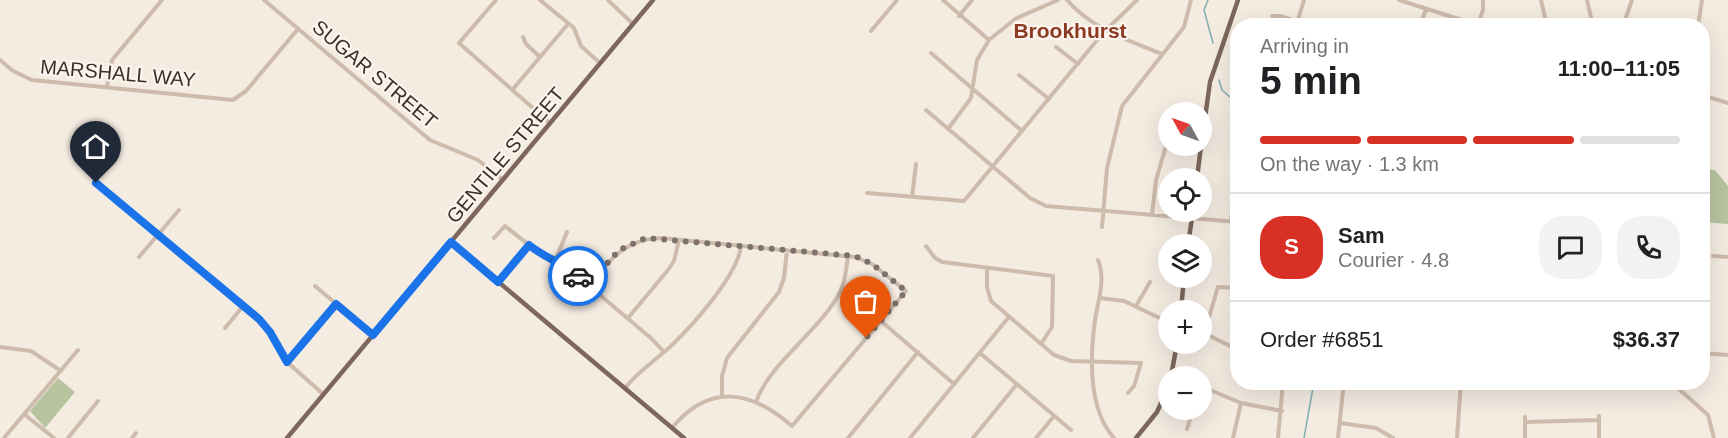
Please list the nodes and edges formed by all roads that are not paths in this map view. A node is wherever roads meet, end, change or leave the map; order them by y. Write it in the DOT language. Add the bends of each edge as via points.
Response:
graph roads {
  1 [pos="162,0"];
  2 [pos="265,0"];
  3 [pos="496,0"];
  4 [pos="540,0"];
  5 [pos="608,0"];
  6 [pos="653,0"];
  7 [pos="897,0"];
  8 [pos="943,0"];
  9 [pos="972,0"];
  10 [pos="1058,0"];
  11 [pos="1067,0"];
  12 [pos="1137,0"];
  13 [pos="1191,0"];
  14 [pos="1238,0"];
  15 [pos="1304,0"];
  16 [pos="1399,0"];
  17 [pos="1483,0"];
  18 [pos="1541,0"];
  19 [pos="1587,0"];
  20 [pos="1632,0"];
  21 [pos="1702,0"];
  22 [pos="1426,9"];
  23 [pos="959,16"];
  24 [pos="1272,16"];
  25 [pos="1232,18"];
  26 [pos="1279,18"];
  27 [pos="1299,18"];
  28 [pos="1423,18"];
  29 [pos="1456,18"];
  30 [pos="1481,18"];
  31 [pos="1545,18"];
  32 [pos="1591,18"];
  33 [pos="1626,18"];
  34 [pos="1699,18"];
  35 [pos="1230,23"];
  36 [pos="568,24"];
  37 [pos="633,24"];
  38 [pos="298,29"];
  39 [pos="1106,30"];
  40 [pos="871,32"];
  41 [pos="523,37"];
  42 [pos="989,40"];
  43 [pos="1056,47"];
  44 [pos="931,53"];
  45 [pos="1162,54"];
  46 [pos="540,57"];
  47 [pos="0,60"];
  48 [pos="600,63"];
  49 [pos="1078,64"];
  50 [pos="1019,75"];
  51 [pos="107,86"];
  52 [pos="972,88"];
  53 [pos="513,89"];
  54 [pos="1710,97"];
  55 [pos="1049,99"];
  56 [pos="1207,102"];
  57 [pos="1728,103"];
  58 [pos="926,110"];
  59 [pos="550,123"];
  60 [pos="948,129"];
  61 [pos="1022,131"];
  62 [pos="1163,156"];
  63 [pos="916,164"];
  64 [pos="992,167"];
  65 [pos="503,180"];
  66 [pos="96,183"];
  67 [pos="867,193"];
  68 [pos="912,197"];
  69 [pos="179,210"];
  70 [pos="1103,211"];
  71 [pos="1152,215"];
  72 [pos="1158,216"];
  73 [pos="1212,221"];
  74 [pos="1230,221"];
  75 [pos="1102,227"];
  76 [pos="567,232"];
  77 [pos="158,234"];
  78 [pos="494,238"];
  79 [pos="679,240"];
  80 [pos="451,242"];
  81 [pos="529,245"];
  82 [pos="741,246"];
  83 [pos="926,246"];
  84 [pos="787,250"];
  85 [pos="848,256"];
  86 [pos="1713,256"];
  87 [pos="139,257"];
  88 [pos="1728,257"];
  89 [pos="1098,260"];
  90 [pos="555,261"];
  91 [pos="987,268"];
  92 [pos="498,282"];
  93 [pos="1150,282"];
  94 [pos="588,285"];
  95 [pos="315,286"];
  96 [pos="1230,288"];
  97 [pos="1100,298"];
  98 [pos="336,304"];
  99 [pos="244,305"];
  100 [pos="1212,305"];
  101 [pos="1136,306"];
  102 [pos="1158,317"];
  103 [pos="628,318"];
  104 [pos="1008,318"];
  105 [pos="881,321"];
  106 [pos="225,328"];
  107 [pos="373,335"];
  108 [pos="1212,337"];
  109 [pos="1041,344"];
  110 [pos="1230,346"];
  111 [pos="0,347"];
  112 [pos="78,350"];
  113 [pos="664,352"];
  114 [pos="918,352"];
  115 [pos="980,353"];
  116 [pos="1710,354"];
  117 [pos="1728,355"];
  118 [pos="287,362"];
  119 [pos="1094,362"];
  120 [pos="61,371"];
  121 [pos="954,384"];
  122 [pos="1017,384"];
  123 [pos="625,388"];
  124 [pos="1283,390"];
  125 [pos="1344,390"];
  126 [pos="1460,390"];
  127 [pos="1680,390"];
  128 [pos="1128,393"];
  129 [pos="1212,393"];
  130 [pos="323,394"];
  131 [pos="722,396"];
  132 [pos="98,401"];
  133 [pos="756,402"];
  134 [pos="1241,403"];
  135 [pos="1158,410"];
  136 [pos="1282,411"];
  137 [pos="24,414"];
  138 [pos="1054,416"];
  139 [pos="1190,420"];
  140 [pos="1340,423"];
  141 [pos="672,428"];
  142 [pos="1187,429"];
  143 [pos="1071,430"];
  144 [pos="136,433"];
  145 [pos="4,438"];
  146 [pos="54,438"];
  147 [pos="68,438"];
  148 [pos="132,438"];
  149 [pos="286,438"];
  150 [pos="684,438"];
  151 [pos="848,438"];
  152 [pos="910,438"];
  153 [pos="972,438"];
  154 [pos="1036,438"];
  155 [pos="1114,438"];
  156 [pos="1137,438"];
  157 [pos="1233,438"];
  158 [pos="1278,438"];
  159 [pos="1338,438"];
  160 [pos="1392,438"];
  161 [pos="1457,438"];
  162 [pos="1525,438"];
  163 [pos="1599,438"];
  164 [pos="1714,438"];
  1 -- 51 [label="street" via="112,60"];
  2 -- 38 [label="street, SUGAR STREET"];
  3 -- 53 [label="street" via="459,43"];
  4 -- 36 [label="street"];
  5 -- 37 [label="street"];
  6 -- 37 [label="main road, GENTILE STREET"];
  7 -- 40 [label="street"];
  8 -- 23 [label="street"];
  9 -- 23 [label="street"];
  10 -- 42 [label="street" via="1015,19"];
  11 -- 39 [label="street" via="1086,19"];
  12 -- 39 [label="street"];
  13 -- 45 [label="street" via="1187,23"];
  14 -- 25 [label="main road"];
  15 -- 27 [label="street"];
  16 -- 22 [label="street"];
  17 -- 30 [label="street"];
  18 -- 31 [label="street"];
  19 -- 32 [label="street"];
  20 -- 33 [label="street"];
  21 -- 34 [label="street"];
  22 -- 28 [label="street"];
  22 -- 29 [label="street"];
  23 -- 42 [label="street"];
  24 -- 26 [label="street"];
  35 -- 56 [label="main road"];
  36 -- 46 [label="street"];
  36 -- 48 [label="street" via="578,35 581,46"];
  37 -- 48 [label="main road, GENTILE STREET"];
  38 -- 51 [label="street, MARSHALL WAY" via="239,97 224,100"];
  38 -- 65 [label="street, SUGAR STREET" via="430,140 478,160"];
  39 -- 45 [label="street"];
  39 -- 49 [label="street"];
  41 -- 46 [label="street"];
  42 -- 52 [label="street" via="977,60"];
  43 -- 49 [label="street"];
  44 -- 52 [label="street"];
  45 -- 70 [label="street" via="1122,106 1107,168"];
  46 -- 53 [label="street"];
  47 -- 51 [label="street, MARSHALL WAY" via="32,80"];
  48 -- 59 [label="main road, GENTILE STREET"];
  49 -- 55 [label="street"];
  50 -- 55 [label="street"];
  52 -- 60 [label="street" via="968,103"];
  52 -- 61 [label="street"];
  53 -- 59 [label="street"];
  54 -- 57 [label="street"];
  55 -- 61 [label="street"];
  58 -- 60 [label="street"];
  59 -- 65 [label="main road, GENTILE STREET"];
  60 -- 64 [label="street"];
  61 -- 64 [label="street"];
  62 -- 71 [label="street"];
  63 -- 68 [label="street"];
  64 -- 68 [label="street" via="964,201"];
  64 -- 70 [label="street" via="1046,206"];
  65 -- 80 [label="main road, GENTILE STREET"];
  66 -- 77 [label="street"];
  67 -- 68 [label="street"];
  69 -- 77 [label="street"];
  70 -- 71 [label="street"];
  70 -- 75 [label="street"];
  71 -- 72 [label="street"];
  73 -- 74 [label="street"];
  76 -- 90 [label="street"];
  77 -- 87 [label="street"];
  77 -- 99 [label="street"];
  78 -- 81 [label="street" via="505,226"];
  79 -- 82 [label="street"];
  79 -- 94 [label="street" via="636,241 612,256"];
  79 -- 103 [label="street" via="674,261"];
  80 -- 92 [label="main road"];
  80 -- 107 [label="main road, GENTILE STREET"];
  81 -- 90 [label="street"];
  81 -- 92 [label="street"];
  82 -- 84 [label="street"];
  82 -- 113 [label="street" via="732,274"];
  83 -- 91 [label="street" via="942,262"];
  84 -- 85 [label="street"];
  84 -- 131 [label="street" via="779,292 727,358"];
  85 -- 105 [label="street" via="872,264 906,291"];
  85 -- 133 [label="street" via="845,280 835,301 766,383"];
  86 -- 88 [label="street"];
  89 -- 97 [label="street"];
  90 -- 94 [label="street"];
  91 -- 104 [label="street" via="991,301"];
  91 -- 109 [label="street" via="1053,276 1052,327"];
  92 -- 123 [label="main road"];
  93 -- 101 [label="street"];
  94 -- 103 [label="street"];
  95 -- 98 [label="street"];
  96 -- 100 [label="street" via="1218,287"];
  97 -- 101 [label="street"];
  97 -- 119 [label="street"];
  98 -- 107 [label="street"];
  98 -- 118 [label="street"];
  99 -- 106 [label="street"];
  99 -- 118 [label="street" via="270,332"];
  101 -- 102 [label="street"];
  103 -- 113 [label="street"];
  104 -- 109 [label="street"];
  104 -- 115 [label="street"];
  105 -- 114 [label="street"];
  105 -- 133 [label="street" via="792,426"];
  107 -- 130 [label="main road, GENTILE STREET"];
  108 -- 110 [label="street"];
  109 -- 119 [label="street" via="1065,360"];
  111 -- 120 [label="street" via="31,351"];
  112 -- 120 [label="street"];
  113 -- 123 [label="street"];
  114 -- 121 [label="street"];
  114 -- 151 [label="street"];
  115 -- 121 [label="street"];
  115 -- 122 [label="street"];
  116 -- 117 [label="street"];
  118 -- 130 [label="street"];
  119 -- 128 [label="street" via="1141,363"];
  119 -- 155 [label="street" via="1095,397"];
  120 -- 137 [label="street"];
  121 -- 152 [label="street"];
  122 -- 138 [label="street"];
  122 -- 153 [label="street"];
  123 -- 141 [label="main road"];
  124 -- 136 [label="street"];
  125 -- 140 [label="street"];
  126 -- 161 [label="street"];
  127 -- 164 [label="street" via="1708,415"];
  129 -- 134 [label="street"];
  130 -- 149 [label="main road, GENTILE STREET"];
  131 -- 133 [label="street"];
  131 -- 141 [label="street" via="689,409"];
  132 -- 147 [label="street"];
  134 -- 136 [label="street"];
  134 -- 157 [label="street"];
  135 -- 156 [label="main road"];
  136 -- 158 [label="street"];
  137 -- 145 [label="street"];
  137 -- 146 [label="street"];
  138 -- 143 [label="street"];
  138 -- 154 [label="street"];
  139 -- 142 [label="street"];
  140 -- 159 [label="street"];
  140 -- 160 [label="street" via="1376,428"];
  141 -- 150 [label="main road"];
  144 -- 148 [label="street"];
  162 -- 163 [label="street" via="1525,419 1599,418"];
}
